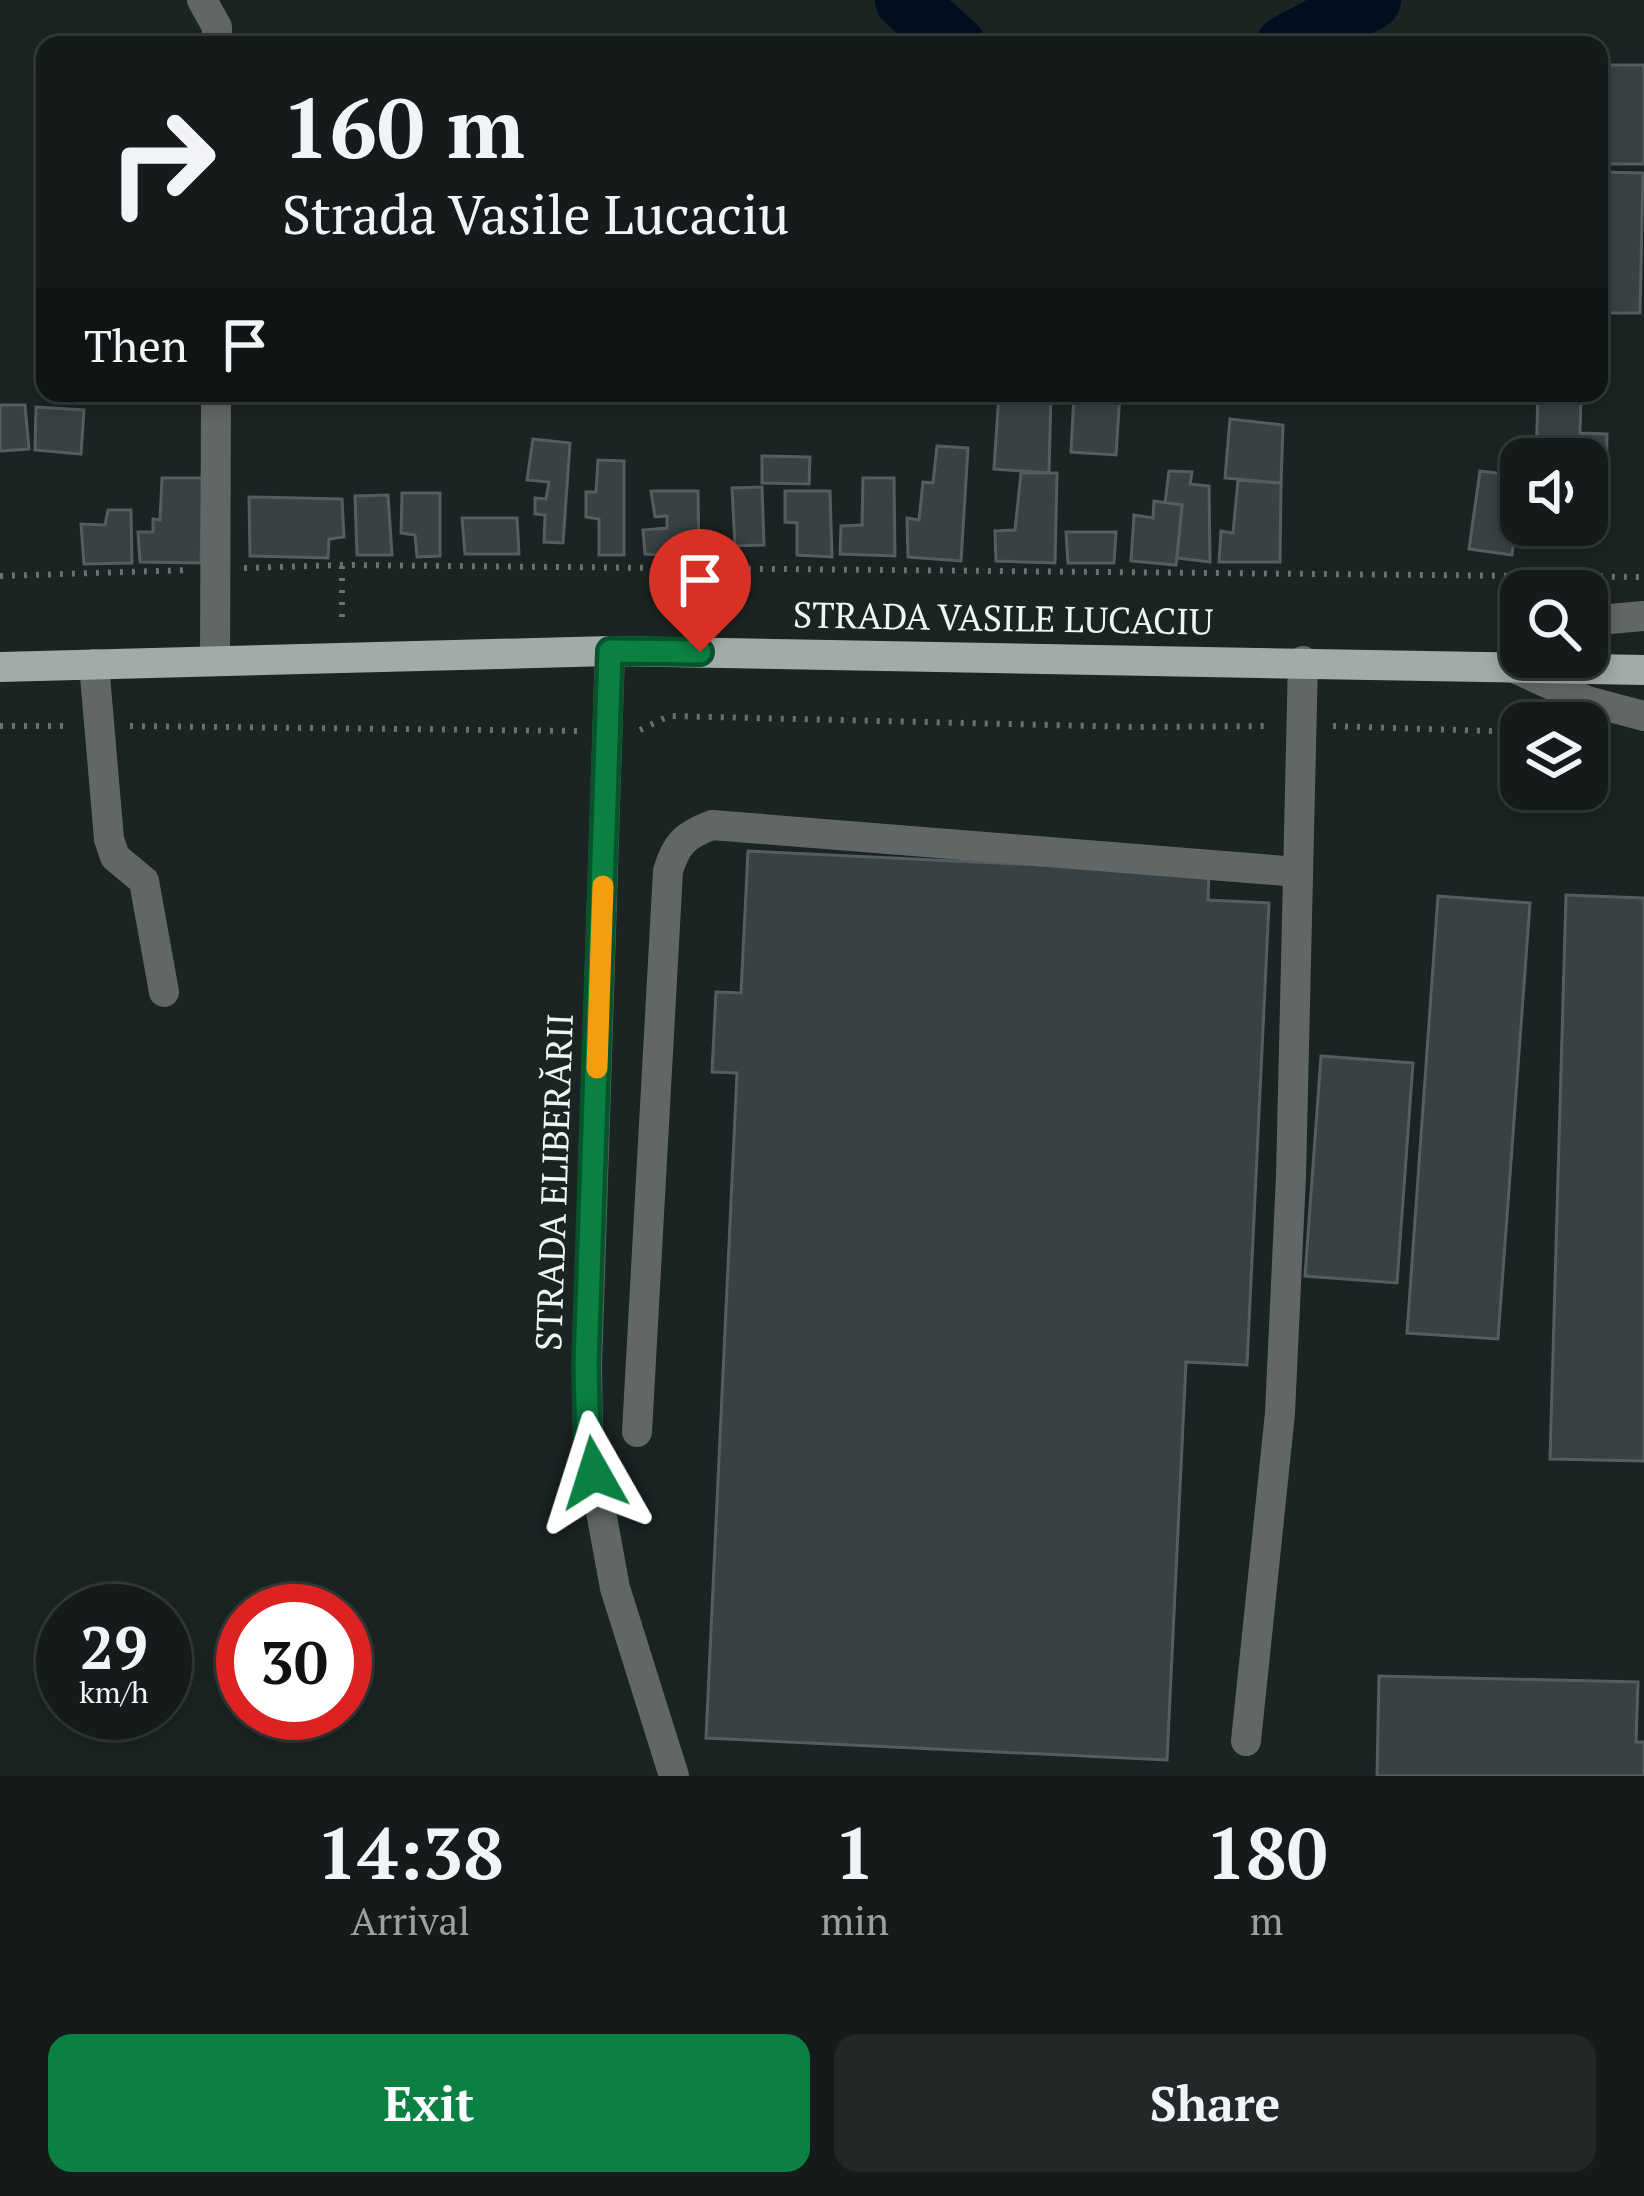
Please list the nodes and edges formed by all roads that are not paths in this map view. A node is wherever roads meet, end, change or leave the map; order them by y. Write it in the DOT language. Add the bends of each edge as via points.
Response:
graph roads {
  1 [pos="202,0"];
  2 [pos="217,36"];
  3 [pos="216,402"];
  4 [pos="1644,616"];
  5 [pos="1608,619"];
  6 [pos="610,651"];
  7 [pos="215,660"];
  8 [pos="1303,661"];
  9 [pos="1500,662"];
  10 [pos="94,664"];
  11 [pos="0,667"];
  12 [pos="1608,668"];
  13 [pos="1644,670"];
  14 [pos="1547,678"];
  15 [pos="1644,716"];
  16 [pos="1298,872"];
  17 [pos="164,992"];
  18 [pos="637,1432"];
  19 [pos="1246,1741"];
  20 [pos="674,1776"];
  1 -- 2 [label="street"];
  3 -- 7 [label="street"];
  4 -- 5 [label="street"];
  6 -- 7 [label="main road, STRADA VASILE LUCACIU"];
  6 -- 8 [label="main road, STRADA VASILE LUCACIU"];
  6 -- 20 [label="street, STRADA ELIBERĂRII" via="588,1441 614,1588"];
  7 -- 10 [label="main road, STRADA VASILE LUCACIU"];
  8 -- 9 [label="main road, STRADA VASILE LUCACIU"];
  8 -- 16 [label="street"];
  10 -- 11 [label="main road, STRADA VASILE LUCACIU"];
  10 -- 17 [label="street" via="110,839 115,856 145,881"];
  12 -- 13 [label="main road, STRADA VASILE LUCACIU"];
  14 -- 15 [label="street" via="1588,701"];
  16 -- 18 [label="street" via="712,825 692,832 676,846 668,871"];
  16 -- 19 [label="street" via="1280,1413"];
}
